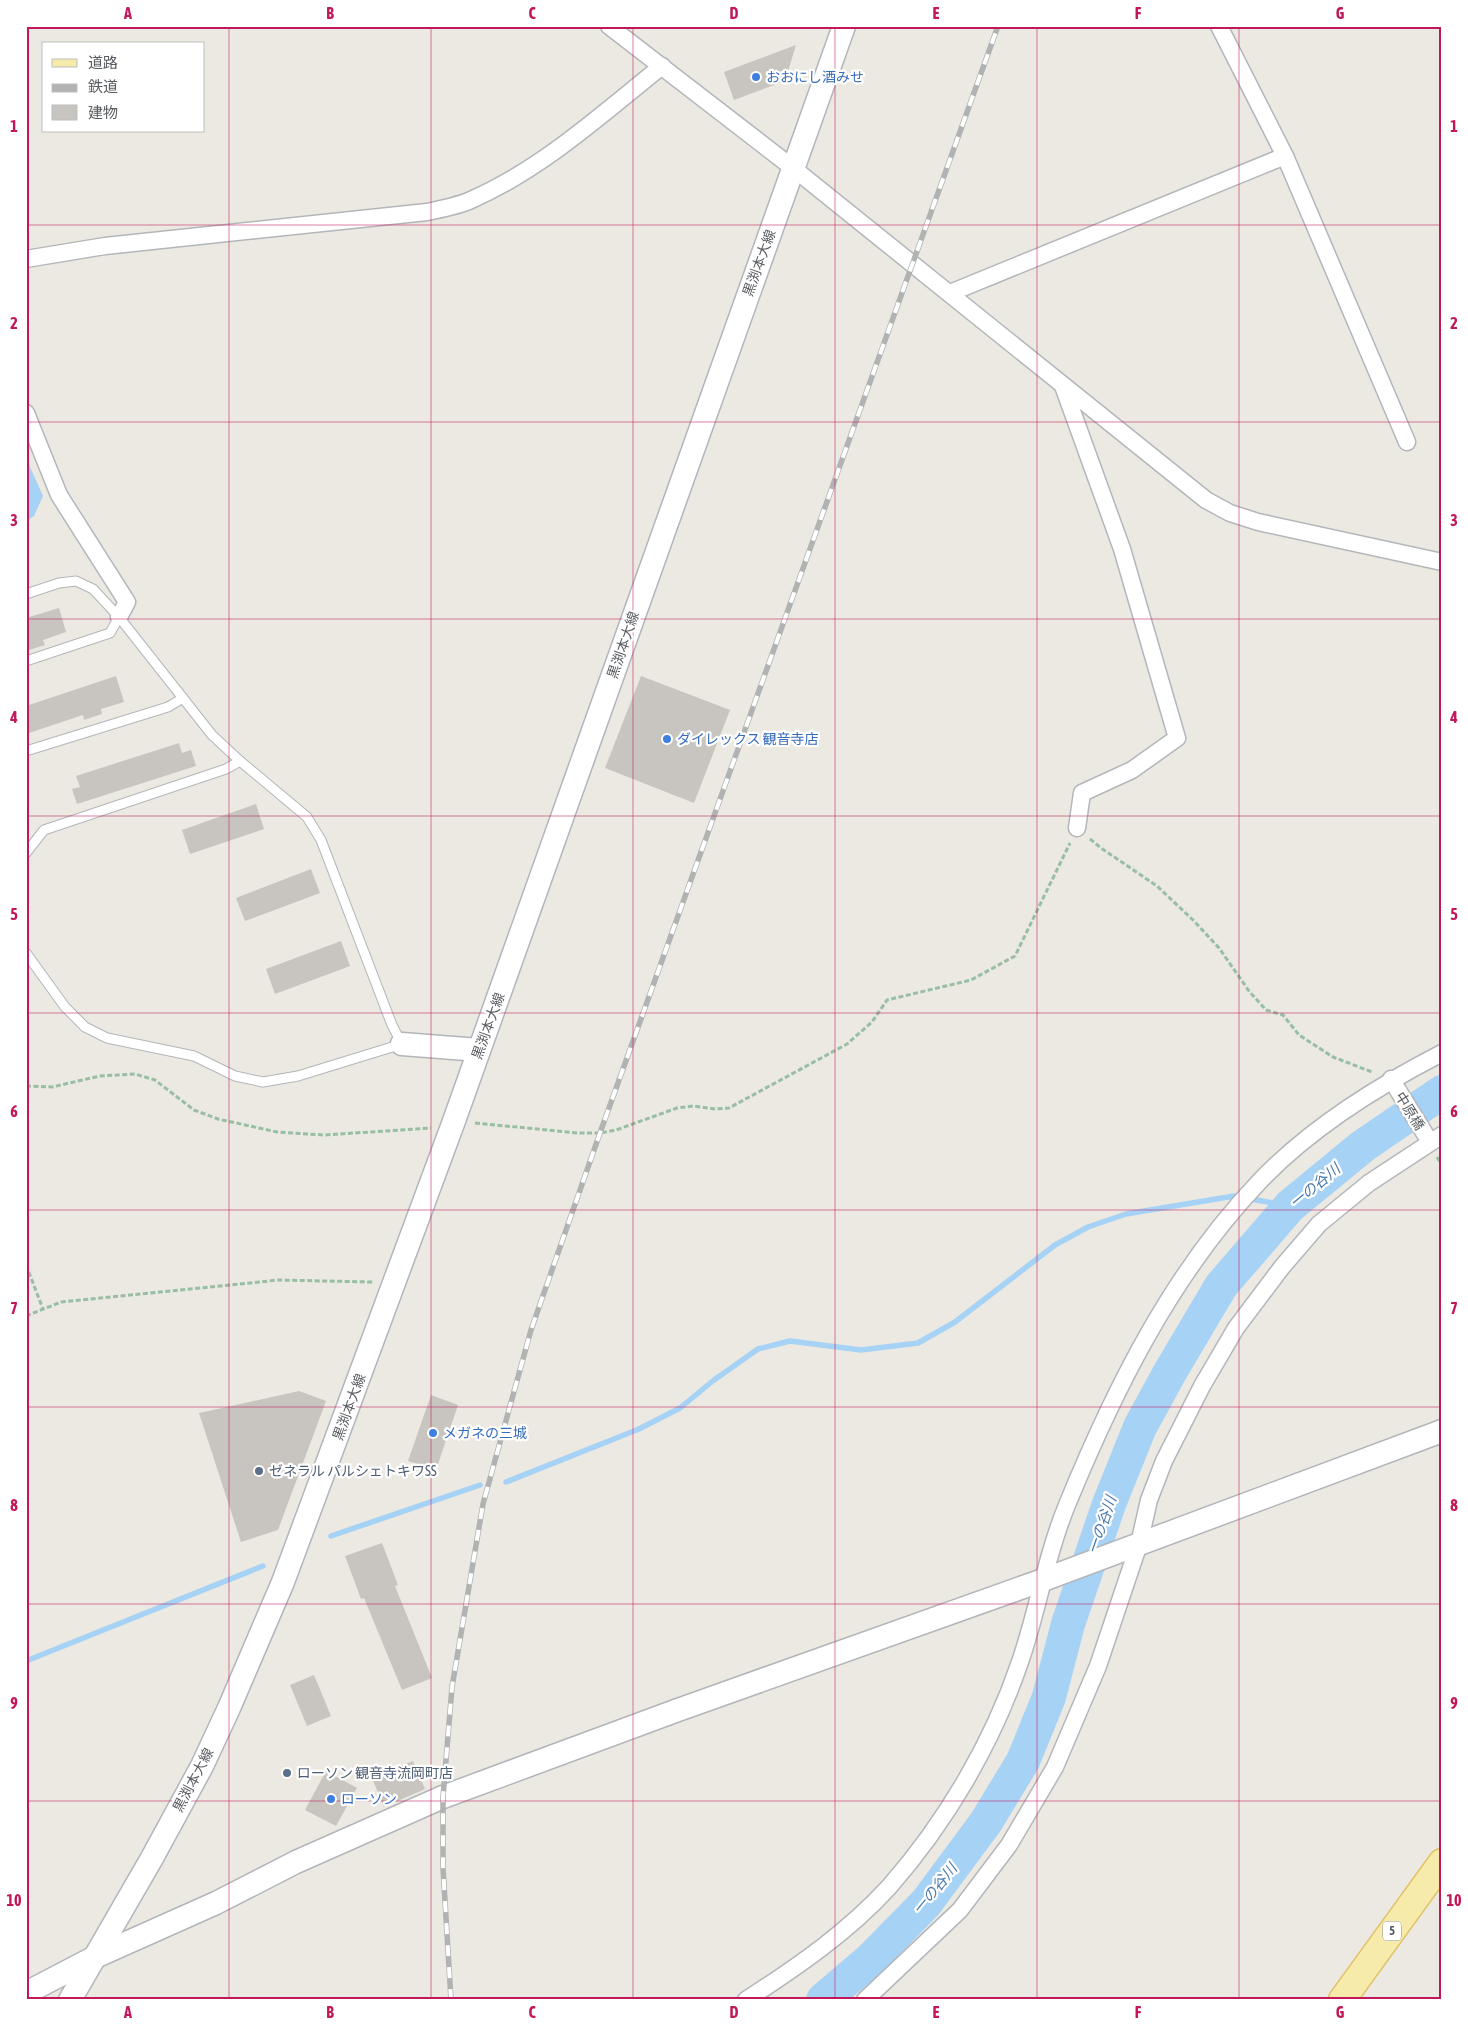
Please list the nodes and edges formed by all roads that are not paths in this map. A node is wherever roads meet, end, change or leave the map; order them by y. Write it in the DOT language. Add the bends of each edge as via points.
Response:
graph roads {
  1 [pos="609,26"];
  2 [pos="844,26"];
  3 [pos="1219,26"];
  4 [pos="662,66"];
  5 [pos="1285,156"];
  6 [pos="793,168"];
  7 [pos="26,259"];
  8 [pos="950,293"];
  9 [pos="1063,386"];
  10 [pos="26,413"];
  11 [pos="1407,442"];
  12 [pos="1442,562"];
  13 [pos="26,594"];
  14 [pos="118,617"];
  15 [pos="26,661"];
  16 [pos="183,698"];
  17 [pos="26,751"];
  18 [pos="240,761"];
  19 [pos="1078,828"];
  20 [pos="26,853"];
  21 [pos="26,953"];
  22 [pos="402,1044"];
  23 [pos="479,1050"];
  24 [pos="1442,1053"];
  25 [pos="1391,1080"];
  26 [pos="1436,1139"];
  27 [pos="1442,1431"];
  28 [pos="1139,1544"];
  29 [pos="1043,1580"];
  30 [pos="1442,1862"];
  31 [pos="95,1957"];
  32 [pos="26,1993"];
  33 [pos="70,2000"];
  34 [pos="746,2000"];
  35 [pos="865,2000"];
  36 [pos="1342,2000"];
  1 -- 4 [label="street"];
  2 -- 6 [label="main road, 黒渕本大線"];
  3 -- 5 [label="street"];
  4 -- 6 [label="street"];
  4 -- 7 [label="street" via="570,140 509,182 469,201 427,212 106,246"];
  5 -- 8 [label="street"];
  5 -- 11 [label="street"];
  6 -- 8 [label="street"];
  6 -- 23 [label="main road, 黒渕本大線"];
  8 -- 9 [label="street"];
  9 -- 12 [label="street" via="1206,500 1230,513"];
  9 -- 19 [label="street" via="1122,549 1177,738 1132,770 1082,793"];
  10 -- 14 [label="street" via="60,495 127,602"];
  13 -- 14 [label="lane" via="76,581 93,589"];
  14 -- 15 [label="lane" via="110,633"];
  14 -- 16 [label="lane"];
  16 -- 17 [label="lane" via="168,707"];
  16 -- 18 [label="lane" via="212,735"];
  18 -- 20 [label="lane" via="226,769 44,830"];
  18 -- 22 [label="lane" via="307,816 321,840"];
  21 -- 22 [label="lane" via="65,1007 85,1027 107,1038 194,1056 235,1076 263,1082 298,1076"];
  22 -- 23 [label="main road"];
  23 -- 31 [label="main road, 黒渕本大線" via="444,1124 311,1509 251,1658 202,1766"];
  24 -- 25 [label="street"];
  25 -- 26 [label="street, 中原橋"];
  25 -- 29 [label="street" via="1340,1114 1259,1181 1196,1260 1152,1327 1100,1430 1066,1508"];
  26 -- 28 [label="street" via="1369,1183 1319,1224 1236,1328 1164,1461 1149,1500"];
  27 -- 28 [label="main road"];
  28 -- 29 [label="main road"];
  28 -- 35 [label="street" via="1098,1666 1055,1767 1009,1845 960,1910"];
  29 -- 31 [label="main road" via="443,1796"];
  29 -- 34 [label="street" via="1020,1664 991,1733 929,1838 887,1889 838,1934 793,1970"];
  30 -- 36 [label="main road, 5"];
  31 -- 32 [label="main road"];
  31 -- 33 [label="main road, 黒渕本大線"];
}
